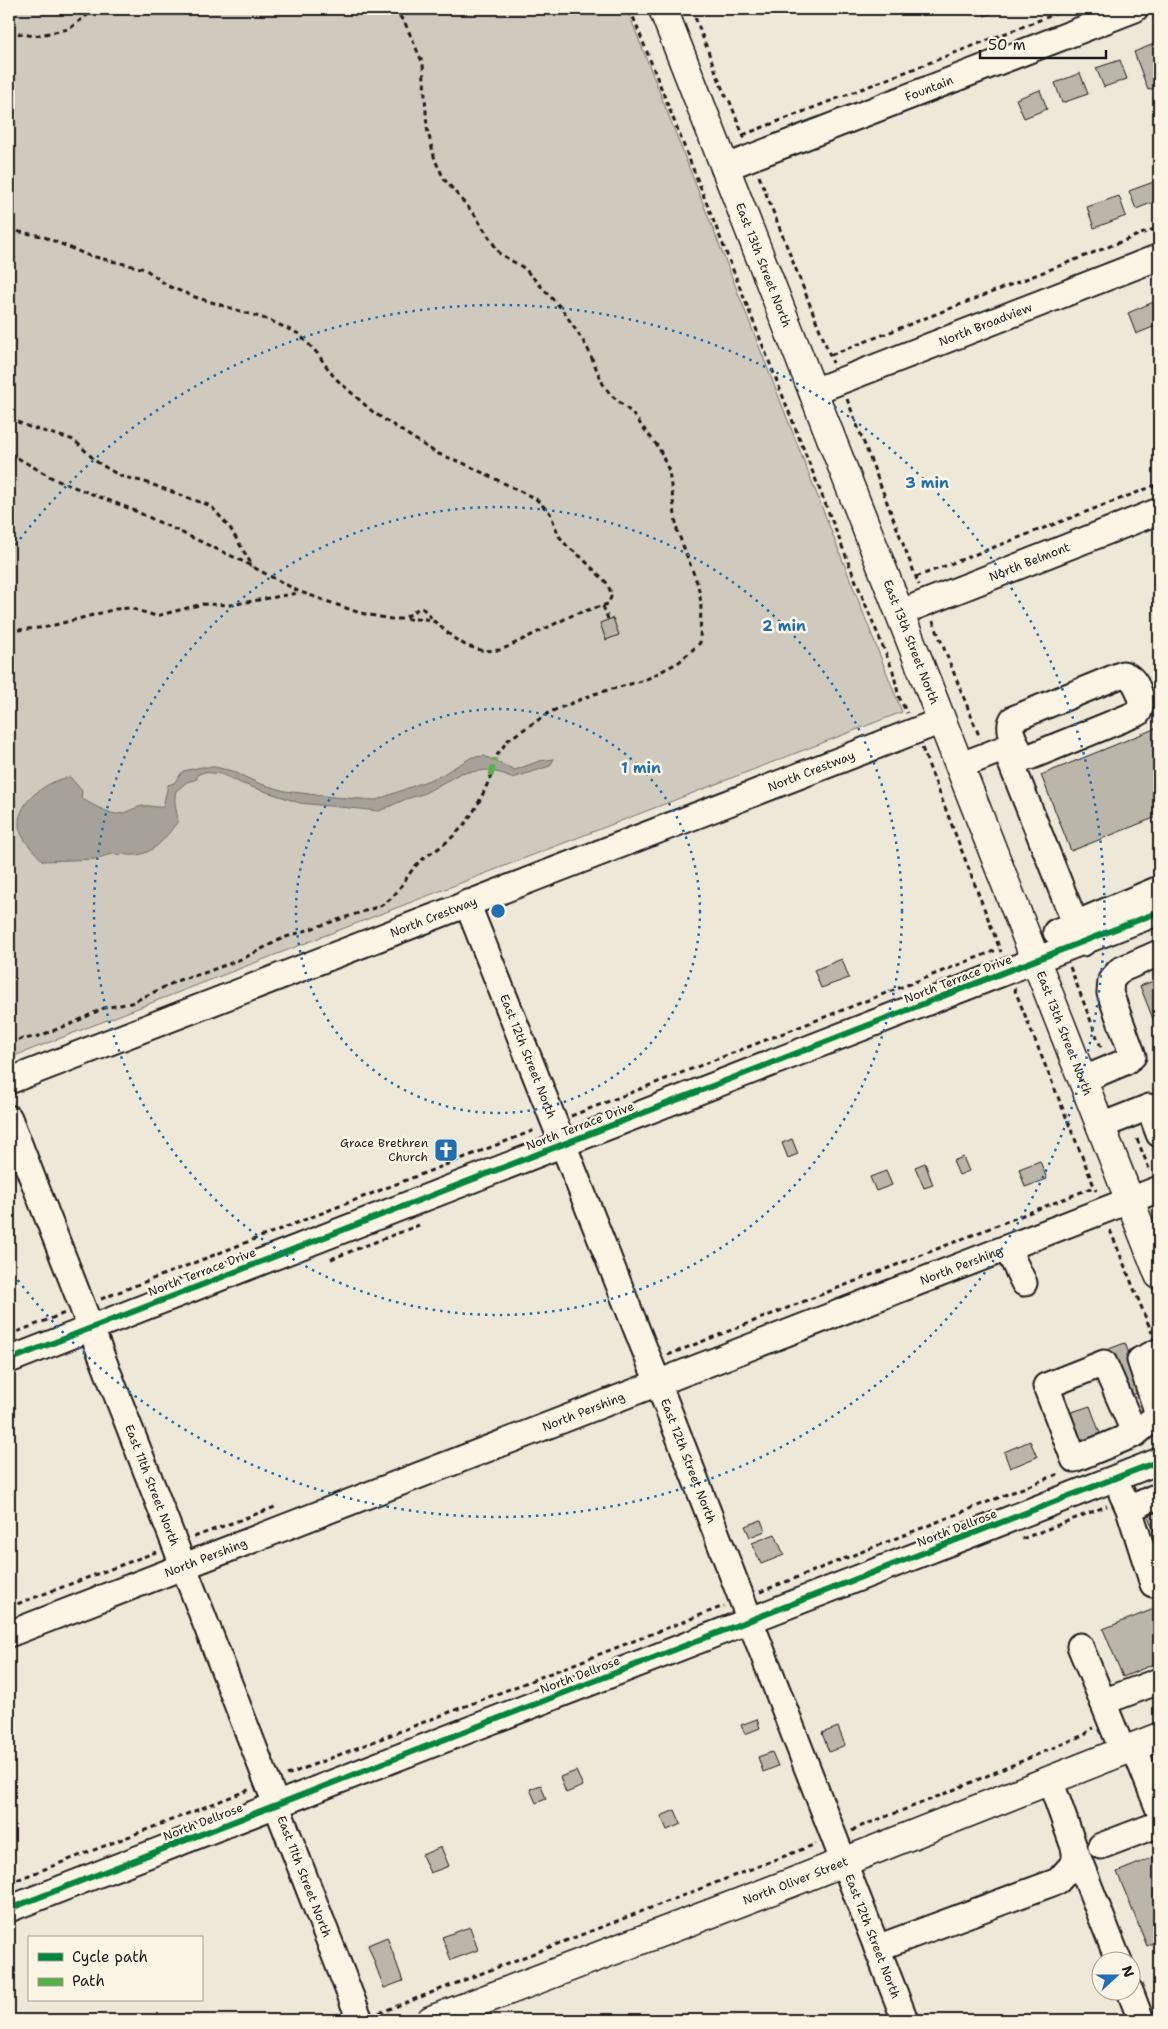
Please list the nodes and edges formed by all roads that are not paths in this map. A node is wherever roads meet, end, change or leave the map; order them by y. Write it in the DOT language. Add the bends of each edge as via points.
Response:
graph roads {
  1 [pos="662,9"];
  2 [pos="1135,9"];
  3 [pos="724,168"];
  4 [pos="1159,257"];
  5 [pos="812,392"];
  6 [pos="1159,511"];
  7 [pos="899,613"];
  8 [pos="941,722"];
  9 [pos="1011,746"];
  10 [pos="959,766"];
  11 [pos="1159,881"];
  12 [pos="1159,890"];
  13 [pos="467,903"];
  14 [pos="1159,912"];
  15 [pos="1072,929"];
  16 [pos="1159,953"];
  17 [pos="1036,961"];
  18 [pos="1082,1080"];
  19 [pos="9,1081"];
  20 [pos="1154,1101"];
  21 [pos="9,1118"];
  22 [pos="1100,1126"];
  23 [pos="560,1133"];
  24 [pos="1159,1134"];
  25 [pos="1159,1189"];
  26 [pos="1130,1200"];
  27 [pos="1007,1248"];
  28 [pos="1159,1275"];
  29 [pos="1024,1283"];
  30 [pos="86,1317"];
  31 [pos="1157,1346"];
  32 [pos="9,1360"];
  33 [pos="654,1372"];
  34 [pos="1159,1415"];
  35 [pos="1135,1470"];
  36 [pos="1156,1497"];
  37 [pos="1129,1509"];
  38 [pos="179,1556"];
  39 [pos="1153,1584"];
  40 [pos="747,1610"];
  41 [pos="9,1634"];
  42 [pos="1080,1646"];
  43 [pos="1159,1681"];
  44 [pos="1107,1712"];
  45 [pos="1159,1737"];
  46 [pos="1128,1750"];
  47 [pos="1050,1780"];
  48 [pos="276,1806"];
  49 [pos="1159,1810"];
  50 [pos="1159,1824"];
  51 [pos="1101,1846"];
  52 [pos="839,1849"];
  53 [pos="1075,1850"];
  54 [pos="9,1909"];
  55 [pos="877,1948"];
  56 [pos="1115,1952"];
  57 [pos="1134,2002"];
  58 [pos="360,2020"];
  59 [pos="431,2020"];
  60 [pos="905,2020"];
  61 [pos="1142,2020"];
  1 -- 3 [label="main road, East 13th Street North"];
  2 -- 3 [label="street, Fountain"];
  3 -- 5 [label="main road, East 13th Street North"];
  4 -- 5 [label="street, North Broadview"];
  5 -- 7 [label="main road, East 13th Street North"];
  6 -- 7 [label="street, North Belmont"];
  7 -- 8 [label="main road, East 13th Street North"];
  8 -- 10 [label="main road, East 13th Street North"];
  8 -- 13 [label="street, North Crestway"];
  9 -- 9 [label="street" via="1024,758 1032,756 1138,713 1141,700 1134,682 1123,674 1014,719 1010,729"];
  9 -- 10 [label="street"];
  9 -- 15 [label="street"];
  10 -- 17 [label="main road, East 13th Street North"];
  11 -- 15 [label="street"];
  12 -- 15 [label="street"];
  13 -- 19 [label="street, North Crestway"];
  13 -- 23 [label="street, East 12th Street North"];
  14 -- 15 [label="street, North Terrace Drive"];
  15 -- 17 [label="street, North Terrace Drive"];
  16 -- 18 [label="street" via="1120,970 1111,980 1110,993 1133,1056"];
  17 -- 18 [label="main road, East 13th Street North"];
  17 -- 23 [label="street, North Terrace Drive"];
  18 -- 22 [label="main road, East 13th Street North"];
  20 -- 22 [label="street"];
  20 -- 24 [label="street"];
  21 -- 30 [label="street, East 11th Street North"];
  22 -- 26 [label="main road, East 13th Street North"];
  23 -- 30 [label="street, North Terrace Drive"];
  23 -- 33 [label="street, East 12th Street North"];
  25 -- 26 [label="street, North Pershing"];
  26 -- 27 [label="street, North Pershing"];
  26 -- 28 [label="main road, East 13th Street North"];
  27 -- 29 [label="street"];
  27 -- 33 [label="street, North Pershing"];
  30 -- 32 [label="street, North Terrace Drive"];
  30 -- 38 [label="street, East 11th Street North"];
  31 -- 34 [label="street" via="1140,1360"];
  33 -- 38 [label="street, North Pershing"];
  33 -- 40 [label="street, East 12th Street North"];
  34 -- 35 [label="street" via="1123,1439"];
  35 -- 36 [label="street"];
  35 -- 37 [label="street"];
  35 -- 40 [label="street, North Dellrose"];
  36 -- 37 [label="street"];
  37 -- 39 [label="street"];
  38 -- 41 [label="street, North Pershing"];
  38 -- 48 [label="street, East 11th Street North"];
  40 -- 48 [label="street, North Dellrose"];
  40 -- 52 [label="street, East 12th Street North"];
  42 -- 44 [label="street"];
  43 -- 44 [label="street"];
  44 -- 46 [label="street"];
  45 -- 46 [label="main road, North Oliver Street"];
  46 -- 47 [label="main road, North Oliver Street"];
  46 -- 49 [label="street"];
  47 -- 52 [label="main road, North Oliver Street"];
  47 -- 53 [label="street"];
  48 -- 54 [label="street, North Dellrose"];
  48 -- 58 [label="street, East 11th Street North"];
  50 -- 51 [label="street"];
  52 -- 55 [label="street, East 12th Street North"];
  52 -- 59 [label="main road, North Oliver Street"];
  53 -- 55 [label="street" via="1075,1862 1058,1881"];
  53 -- 56 [label="street"];
  55 -- 60 [label="street, East 12th Street North"];
  57 -- 61 [label="street"];
}
